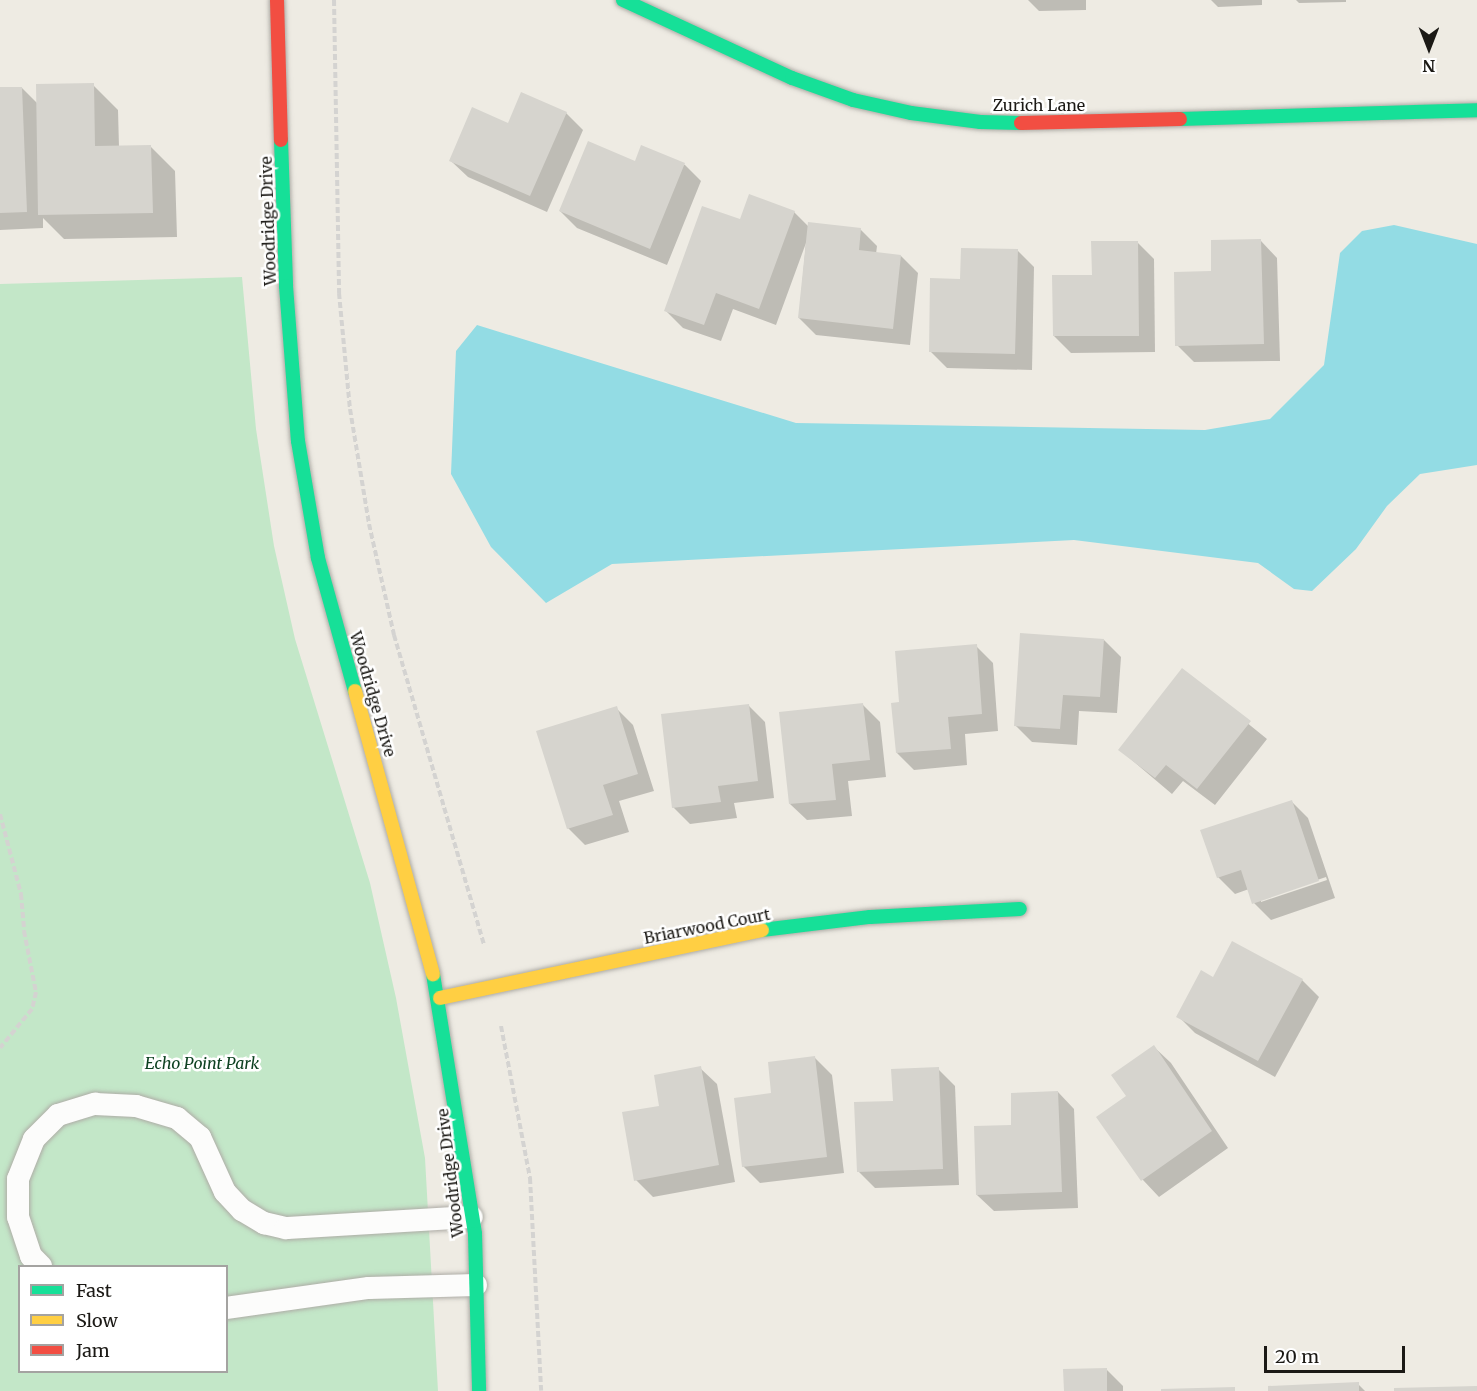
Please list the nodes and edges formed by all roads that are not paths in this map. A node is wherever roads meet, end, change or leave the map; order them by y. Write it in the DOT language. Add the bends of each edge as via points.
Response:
graph roads {
  1 [pos="277,0"];
  2 [pos="623,0"];
  3 [pos="1477,110"];
  4 [pos="1020,909"];
  5 [pos="440,998"];
  6 [pos="472,1217"];
  7 [pos="40,1265"];
  8 [pos="476,1285"];
  9 [pos="228,1308"];
  10 [pos="479,1391"];
  1 -- 5 [label="street, Woodridge Drive" via="286,286 298,441 318,558"];
  2 -- 3 [label="street, Zurich Lane" via="792,78 853,100 980,122"];
  4 -- 5 [label="street, Briarwood Court" via="870,917 732,934"];
  5 -- 6 [label="street, Woodridge Drive"];
  6 -- 7 [label="lane" via="286,1228 264,1223 242,1210 225,1192 200,1137 177,1118 136,1106 94,1104 58,1115 34,1139 18,1179 18,1217 31,1256"];
  6 -- 8 [label="street, Woodridge Drive"];
  8 -- 9 [label="lane" via="369,1288"];
  8 -- 10 [label="street, Woodridge Drive"];
}
